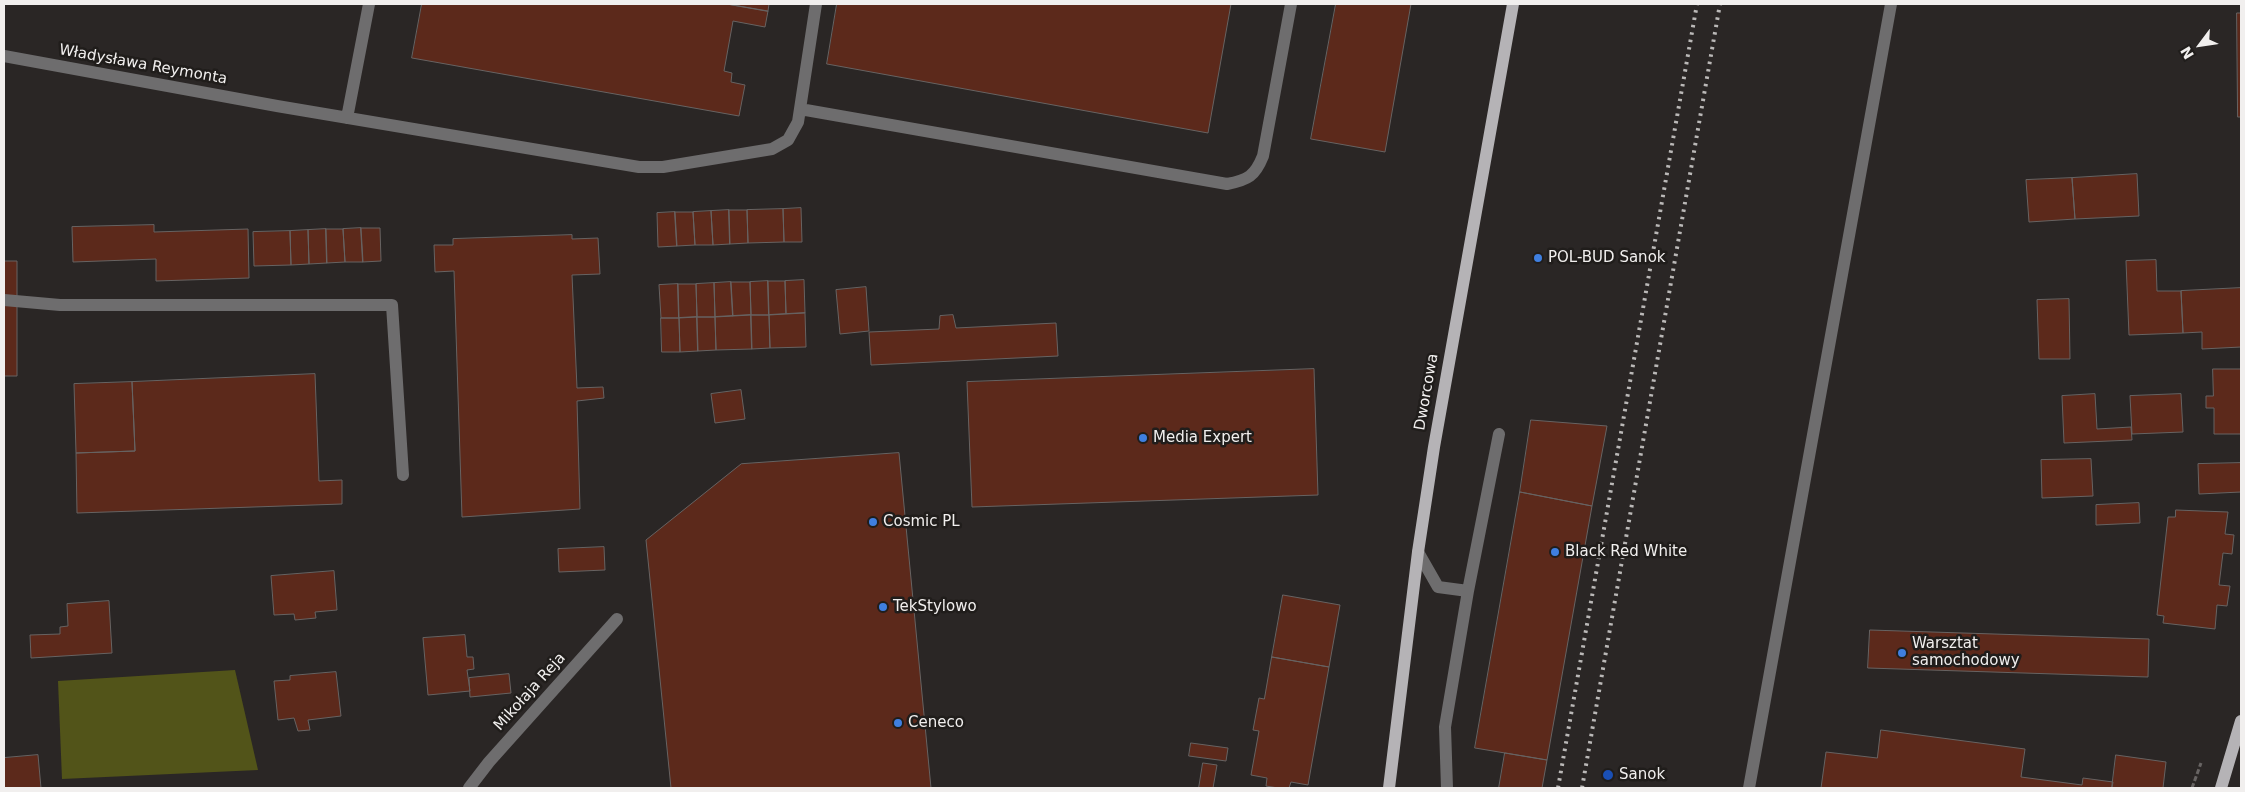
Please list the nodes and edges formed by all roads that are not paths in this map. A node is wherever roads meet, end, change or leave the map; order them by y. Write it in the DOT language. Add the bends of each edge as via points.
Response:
graph roads {
  1 [pos="369,4"];
  2 [pos="816,4"];
  3 [pos="1291,4"];
  4 [pos="1513,4"];
  5 [pos="1891,4"];
  6 [pos="4,56"];
  7 [pos="800,109"];
  8 [pos="348,118"];
  9 [pos="4,300"];
  10 [pos="1499,434"];
  11 [pos="403,475"];
  12 [pos="1418,552"];
  13 [pos="1468,591"];
  14 [pos="617,619"];
  15 [pos="2241,721"];
  16 [pos="469,788"];
  17 [pos="1389,788"];
  18 [pos="1448,788"];
  19 [pos="1749,788"];
  20 [pos="2221,788"];
  1 -- 8 [label="street"];
  2 -- 7 [label="street, Władysława Reymonta"];
  3 -- 7 [label="street" via="1263,156 1257,171 1244,181 1228,184"];
  4 -- 12 [label="main road, Dworcowa" via="1477,197"];
  5 -- 19 [label="street"];
  6 -- 8 [label="street, Władysława Reymonta"];
  7 -- 8 [label="street, Władysława Reymonta" via="798,122 788,140 772,150 663,167 638,167"];
  9 -- 11 [label="street" via="60,305 392,305"];
  10 -- 13 [label="street"];
  12 -- 13 [label="street" via="1438,587"];
  12 -- 17 [label="main road, Dworcowa"];
  13 -- 18 [label="street" via="1445,727"];
  14 -- 16 [label="street, Mikołaja Reja"];
  15 -- 20 [label="main road"];
}
